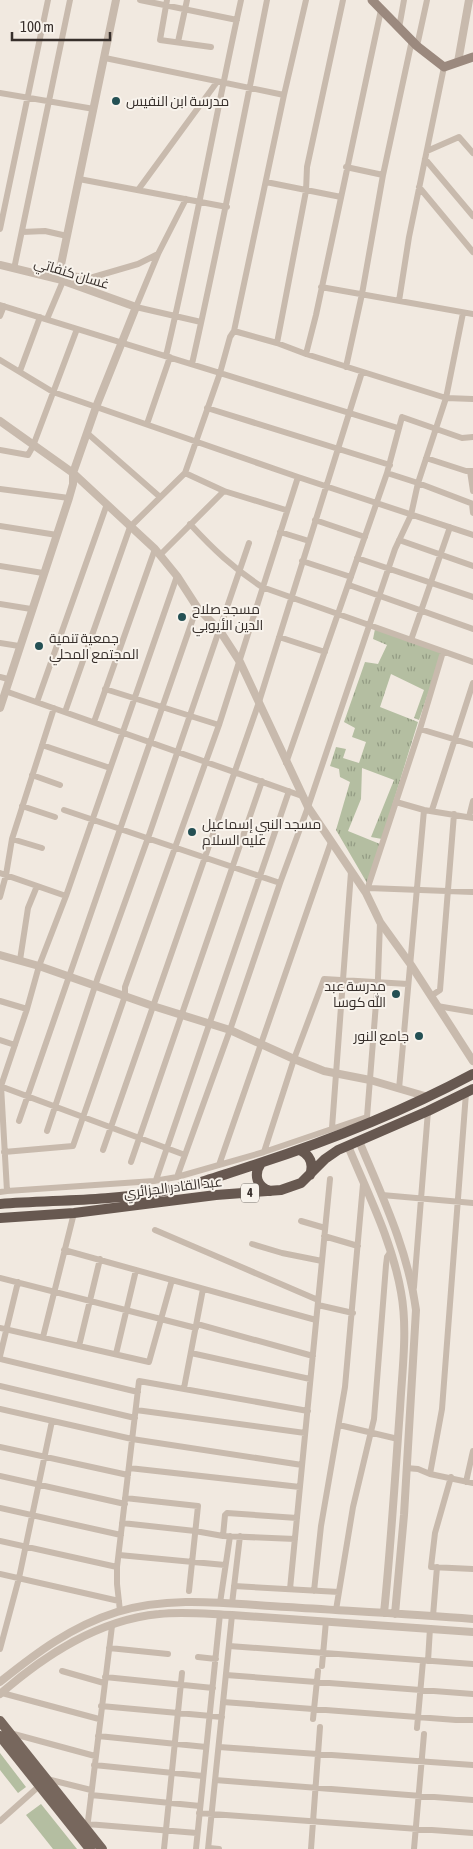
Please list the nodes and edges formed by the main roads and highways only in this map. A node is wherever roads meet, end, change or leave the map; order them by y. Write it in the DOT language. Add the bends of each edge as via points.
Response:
graph roads {
  1 [pos="372,0"];
  2 [pos="473,57"];
  3 [pos="473,1074"];
  4 [pos="469,1091"];
  5 [pos="300,1150"];
  6 [pos="260,1163"];
  7 [pos="310,1176"];
  8 [pos="270,1191"];
  9 [pos="0,1204"];
  10 [pos="0,1218"];
  11 [pos="0,1721"];
  12 [pos="5,1734"];
  13 [pos="43,1782"];
  14 [pos="90,1849"];
  15 [pos="102,1849"];
  1 -- 2 [label="main road" via="444,67"];
  3 -- 5 [label="highway, عبد القادر الجزائري / 4" via="428,1097"];
  4 -- 7 [label="highway, عبد القادر الجزائري / 4" via="332,1154"];
  5 -- 6 [label="highway, عبد القادر الجزائري / 4"];
  5 -- 7 [label="highway" via="311,1160"];
  6 -- 8 [label="highway" via="257,1180"];
  6 -- 9 [label="highway, عبد القادر الجزائري / 4" via="207,1180 137,1195"];
  7 -- 8 [label="highway, عبد القادر الجزائري / 4" via="292,1188"];
  8 -- 10 [label="highway, عبد القادر الجزائري / 4"];
  11 -- 12 [label="main road"];
  12 -- 13 [label="main road"];
  13 -- 14 [label="main road"];
  13 -- 15 [label="main road" via="87,1826"];
}
